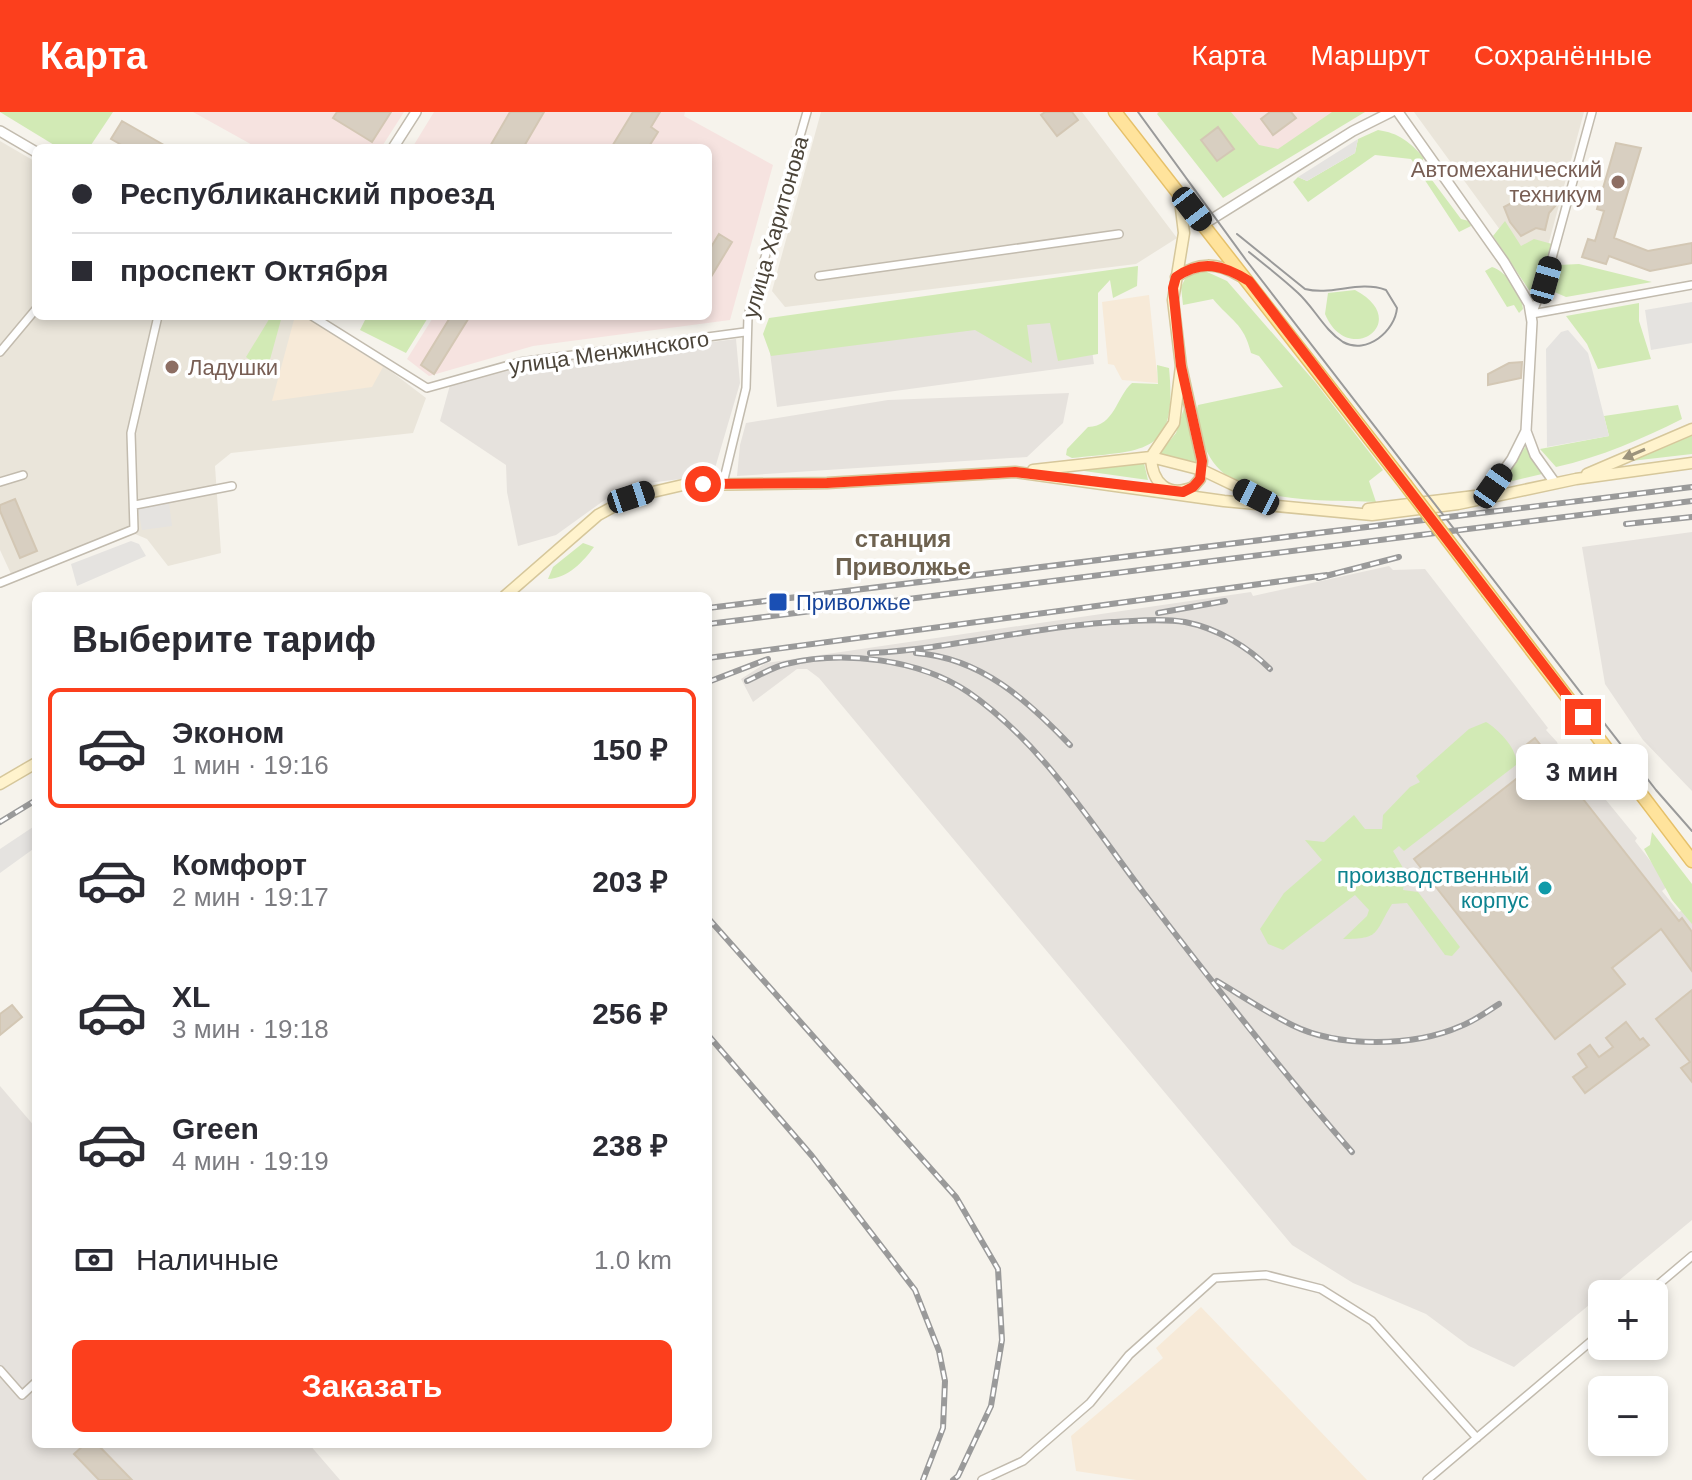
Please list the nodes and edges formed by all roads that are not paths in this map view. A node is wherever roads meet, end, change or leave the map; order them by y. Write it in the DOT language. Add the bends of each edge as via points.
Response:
graph roads {
  1 [pos="416,112"];
  2 [pos="807,112"];
  3 [pos="1115,112"];
  4 [pos="1391,112"];
  5 [pos="1398,112"];
  6 [pos="1592,112"];
  7 [pos="0,131"];
  8 [pos="396,144"];
  9 [pos="32,150"];
  10 [pos="1179,193"];
  11 [pos="1204,224"];
  12 [pos="1119,234"];
  13 [pos="819,276"];
  14 [pos="1176,277"];
  15 [pos="1249,281"];
  16 [pos="1692,285"];
  17 [pos="32,314"];
  18 [pos="1532,314"];
  19 [pos="157,320"];
  20 [pos="318,320"];
  21 [pos="745,332"];
  22 [pos="0,352"];
  23 [pos="1181,366"];
  24 [pos="1692,429"];
  25 [pos="1526,431"];
  26 [pos="1151,457"];
  27 [pos="1692,463"];
  28 [pos="1202,470"];
  29 [pos="1015,472"];
  30 [pos="23,475"];
  31 [pos="1576,479"];
  32 [pos="0,482"];
  33 [pos="723,483"];
  34 [pos="1555,483"];
  35 [pos="232,486"];
  36 [pos="1173,492"];
  37 [pos="1486,496"];
  38 [pos="135,505"];
  39 [pos="1278,506"];
  40 [pos="0,583"];
  41 [pos="510,592"];
  42 [pos="32,765"];
  43 [pos="0,784"];
  44 [pos="1692,861"];
  45 [pos="1692,1256"];
  46 [pos="1664,1280"];
  47 [pos="1588,1344"];
  48 [pos="0,1370"];
  49 [pos="32,1386"];
  50 [pos="1477,1438"];
  51 [pos="982,1480"];
  52 [pos="1427,1480"];
  1 -- 8 [label="street"];
  2 -- 21 [label="street, улица Харитонова"];
  3 -- 10 [label="main road"];
  4 -- 11 [label="street"];
  5 -- 18 [label="street" via="1504,262"];
  6 -- 18 [label="street"];
  7 -- 9 [label="street"];
  10 -- 11 [label="main road"];
  10 -- 14 [label="main road" via="1184,233"];
  11 -- 15 [label="main road"];
  12 -- 13 [label="street"];
  14 -- 15 [label="main road" via="1206,264"];
  14 -- 23 [label="main road" via="1173,300"];
  15 -- 44 [label="main road, bridge"];
  16 -- 18 [label="street"];
  17 -- 22 [label="street"];
  18 -- 25 [label="street"];
  19 -- 38 [label="street" via="131,433"];
  20 -- 21 [label="street, улица Менжинского" via="427,388 520,362"];
  21 -- 33 [label="street, улица Харитонова" via="746,388"];
  23 -- 26 [label="main road" via="1174,423"];
  23 -- 28 [label="main road"];
  24 -- 31 [label="main road, one-way"];
  25 -- 34 [label="street"];
  25 -- 37 [label="street"];
  26 -- 28 [label="main road"];
  26 -- 29 [label="main road"];
  26 -- 36 [label="main road" via="1155,476"];
  27 -- 31 [label="main road"];
  28 -- 36 [label="main road" via="1193,487"];
  28 -- 39 [label="main road"];
  29 -- 33 [label="main road"];
  29 -- 36 [label="main road"];
  30 -- 32 [label="street"];
  31 -- 34 [label="main road"];
  33 -- 41 [label="main road" via="659,488 611,508"];
  34 -- 37 [label="main road"];
  35 -- 38 [label="street"];
  36 -- 39 [label="main road"];
  37 -- 39 [label="main road" via="1330,513"];
  38 -- 40 [label="street" via="134,529"];
  42 -- 43 [label="main road"];
  45 -- 46 [label="street"];
  47 -- 50 [label="street"];
  48 -- 49 [label="street" via="22,1395"];
  50 -- 51 [label="street" via="1372,1321 1321,1289 1266,1275 1215,1278 1129,1355 1079,1413 1023,1461"];
  50 -- 52 [label="street"];
}
